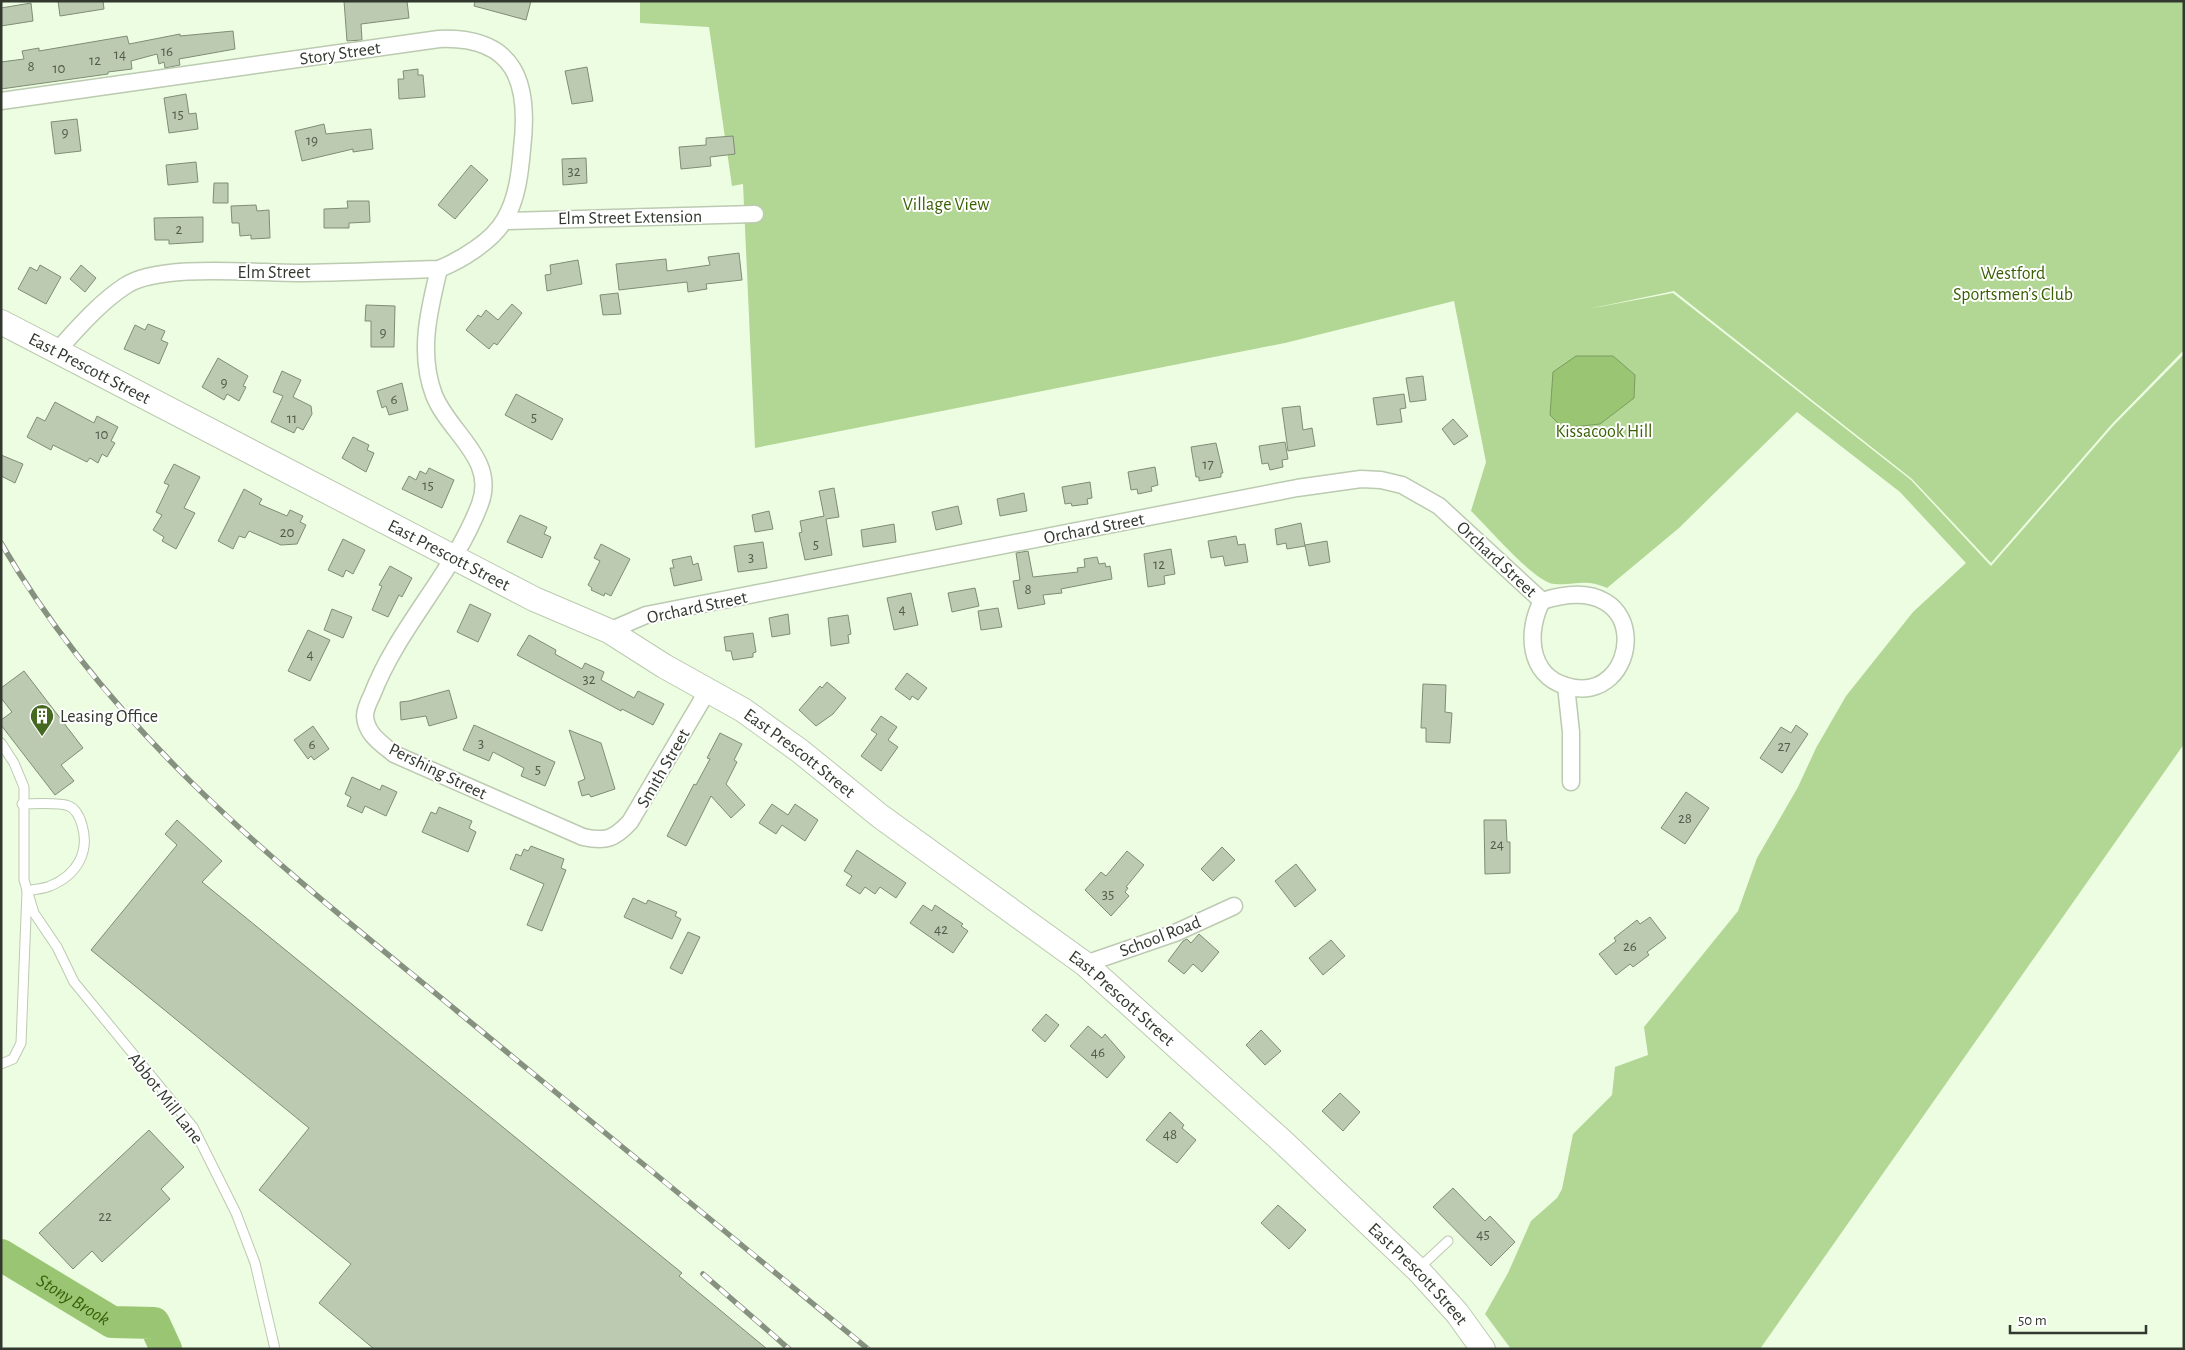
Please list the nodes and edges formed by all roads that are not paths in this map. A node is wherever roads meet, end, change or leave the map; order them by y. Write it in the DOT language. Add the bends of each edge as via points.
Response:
graph roads {
  1 [pos="1,101"];
  2 [pos="755,214"];
  3 [pos="505,220"];
  4 [pos="439,269"];
  5 [pos="1,322"];
  6 [pos="56,352"];
  7 [pos="453,558"];
  8 [pos="1542,601"];
  9 [pos="609,631"];
  10 [pos="1566,686"];
  11 [pos="708,690"];
  12 [pos="3,745"];
  13 [pos="1570,782"];
  14 [pos="22,804"];
  15 [pos="610,837"];
  16 [pos="27,891"];
  17 [pos="1234,906"];
  18 [pos="1085,964"];
  19 [pos="1,1064"];
  20 [pos="1448,1241"];
  21 [pos="1418,1270"];
  22 [pos="275,1349"];
  23 [pos="1483,1349"];
  1 -- 3 [label="street, Story Street" via="439,38 462,38 485,44 505,58 518,75 524,100 525,128 514,199"];
  2 -- 3 [label="street, Elm Street Extension"];
  3 -- 4 [label="street, Elm Street" via="476,247"];
  4 -- 6 [label="street, Elm Street" via="148,275 125,285 88,317"];
  4 -- 7 [label="street, Pershing Street" via="430,303 425,343 428,372 434,395 483,470 485,484 480,504"];
  5 -- 6 [label="main road, East Prescott Street"];
  6 -- 7 [label="main road, East Prescott Street"];
  7 -- 9 [label="main road, East Prescott Street" via="534,599"];
  7 -- 15 [label="street, Pershing Street" via="378,678 365,714 367,727 394,754 583,837 600,841"];
  8 -- 9 [label="street, Orchard Street" via="1439,506 1402,485 1361,479 1297,488 646,615"];
  8 -- 10 [label="street, Orchard Street" via="1536,611 1533,648 1540,669 1556,683"];
  8 -- 10 [label="street, Orchard Street" via="1563,594 1592,595 1614,606 1624,624 1626,646 1620,664 1609,680 1594,687"];
  9 -- 11 [label="main road, East Prescott Street"];
  10 -- 13 [label="street" via="1571,732"];
  11 -- 15 [label="street, Smith Street" via="636,814 619,834"];
  11 -- 18 [label="main road, East Prescott Street" via="744,710 880,816"];
  12 -- 14 [label="lane" via="24,787"];
  14 -- 16 [label="lane"];
  14 -- 16 [label="lane" via="69,806 76,811 86,840 84,854 74,869 50,886"];
  16 -- 19 [label="lane" via="21,1043 13,1059"];
  16 -- 22 [label="lane, Abbot Mill Lane" via="34,913 57,947 74,982 193,1127 212,1161 255,1262"];
  17 -- 18 [label="street, School Road" via="1175,933"];
  18 -- 21 [label="main road, East Prescott Street" via="1284,1142"];
  20 -- 21 [label="lane"];
  21 -- 23 [label="main road, East Prescott Street" via="1457,1313"];
}
